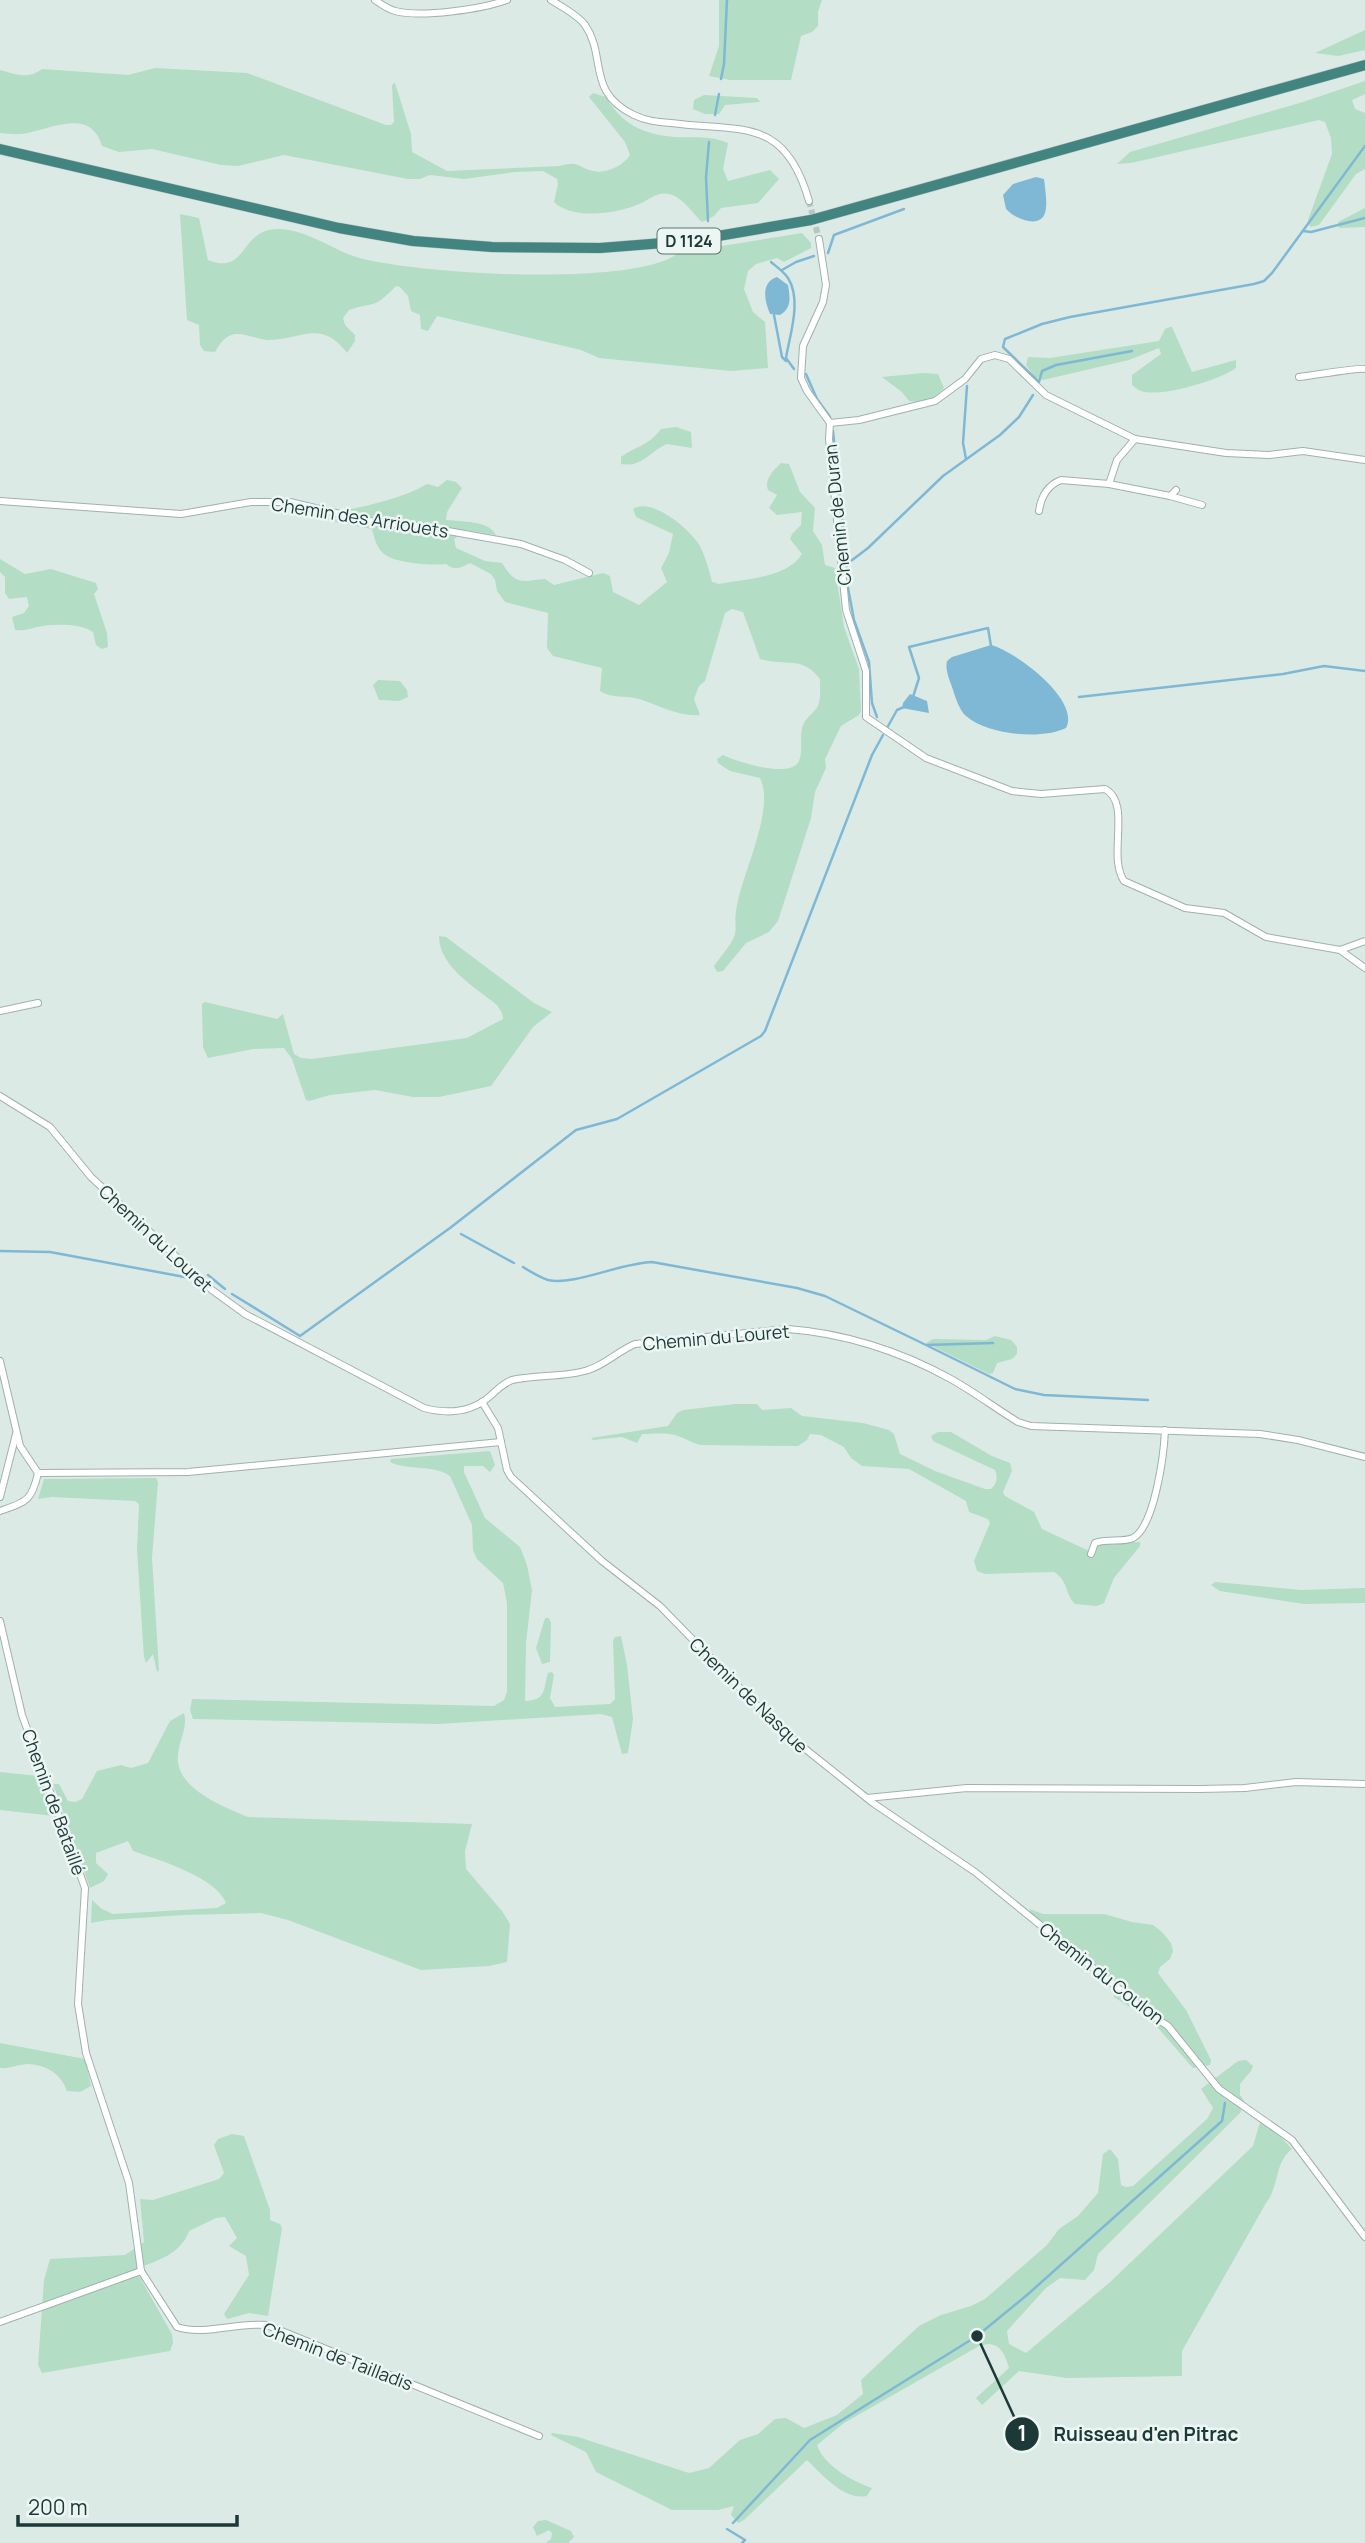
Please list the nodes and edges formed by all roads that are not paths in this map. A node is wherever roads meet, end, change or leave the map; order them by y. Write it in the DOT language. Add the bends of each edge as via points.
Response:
graph roads {
  1 [pos="375,0"];
  2 [pos="507,0"];
  3 [pos="551,0"];
  4 [pos="1365,65"];
  5 [pos="0,149"];
  6 [pos="809,201"];
  7 [pos="819,239"];
  8 [pos="1365,359"];
  9 [pos="1363,368"];
  10 [pos="1299,377"];
  11 [pos="830,423"];
  12 [pos="1135,439"];
  13 [pos="1365,460"];
  14 [pos="1109,484"];
  15 [pos="1176,490"];
  16 [pos="1170,496"];
  17 [pos="0,501"];
  18 [pos="1202,505"];
  19 [pos="1039,512"];
  20 [pos="589,573"];
  21 [pos="1365,941"];
  22 [pos="1340,950"];
  23 [pos="1365,968"];
  24 [pos="38,1003"];
  25 [pos="0,1011"];
  26 [pos="0,1096"];
  27 [pos="0,1361"];
  28 [pos="482,1402"];
  29 [pos="1165,1430"];
  30 [pos="16,1432"];
  31 [pos="501,1442"];
  32 [pos="1365,1457"];
  33 [pos="38,1473"];
  34 [pos="0,1497"];
  35 [pos="0,1511"];
  36 [pos="1091,1554"];
  37 [pos="0,1621"];
  38 [pos="1365,1784"];
  39 [pos="867,1798"];
  40 [pos="1365,2237"];
  41 [pos="141,2271"];
  42 [pos="0,2322"];
  43 [pos="539,2436"];
  1 -- 2 [label="street" via="398,12 474,10"];
  3 -- 6 [label="street" via="583,22 603,84 617,103 650,121 741,128 760,134 789,156"];
  4 -- 5 [label="highway, D 1124" via="811,220 689,241 600,248 413,241"];
  7 -- 11 [label="street, Chemin de Duran" via="826,285 803,346 801,378"];
  8 -- 9 [label="street"];
  9 -- 10 [label="street"];
  11 -- 12 [label="street" via="935,401 965,379 981,359 995,355 1009,359 1046,395"];
  11 -- 22 [label="street, Chemin de Duran" via="846,610 866,671 866,718 926,758 1012,791 1041,794 1105,789 1118,805 1117,867 1124,881 1185,908 1224,913 1266,937"];
  12 -- 13 [label="street" via="1226,453 1303,451"];
  12 -- 14 [label="street" via="1117,460"];
  14 -- 16 [label="street"];
  14 -- 19 [label="street" via="1061,480 1046,491"];
  15 -- 16 [label="street"];
  16 -- 18 [label="street"];
  17 -- 20 [label="street, Chemin des Arriouets" via="181,514 251,502 290,502 374,522 521,544"];
  21 -- 22 [label="street"];
  22 -- 23 [label="street"];
  24 -- 25 [label="street"];
  26 -- 28 [label="street, Chemin du Louret" via="50,1127 90,1177 212,1290 246,1314 424,1408 451,1412"];
  27 -- 30 [label="street"];
  28 -- 29 [label="street, Chemin du Louret" via="512,1380 584,1372 635,1344 788,1329 865,1343 895,1354 948,1378 1031,1426"];
  28 -- 31 [label="street, Chemin de Nasque" via="493,1416"];
  29 -- 32 [label="street, Chemin du Louret" via="1261,1434"];
  29 -- 36 [label="street" via="1160,1478 1141,1530 1130,1539 1095,1543"];
  30 -- 33 [label="street"];
  30 -- 34 [label="street"];
  31 -- 33 [label="street" via="188,1472"];
  31 -- 39 [label="street, Chemin de Nasque" via="507,1470 528,1494 660,1606 779,1728"];
  33 -- 35 [label="street" via="28,1499"];
  37 -- 41 [label="street, Chemin de Bataillé" via="22,1715 85,1888 80,2023 97,2091 127,2175"];
  38 -- 39 [label="street" via="1296,1782 1200,1790 967,1788"];
  39 -- 40 [label="street, Chemin du Coulon" via="975,1872 1168,2026 1219,2089 1292,2140"];
  41 -- 42 [label="street"];
  41 -- 43 [label="street, Chemin de Tailladis" via="177,2327 200,2330 267,2325"];
}
